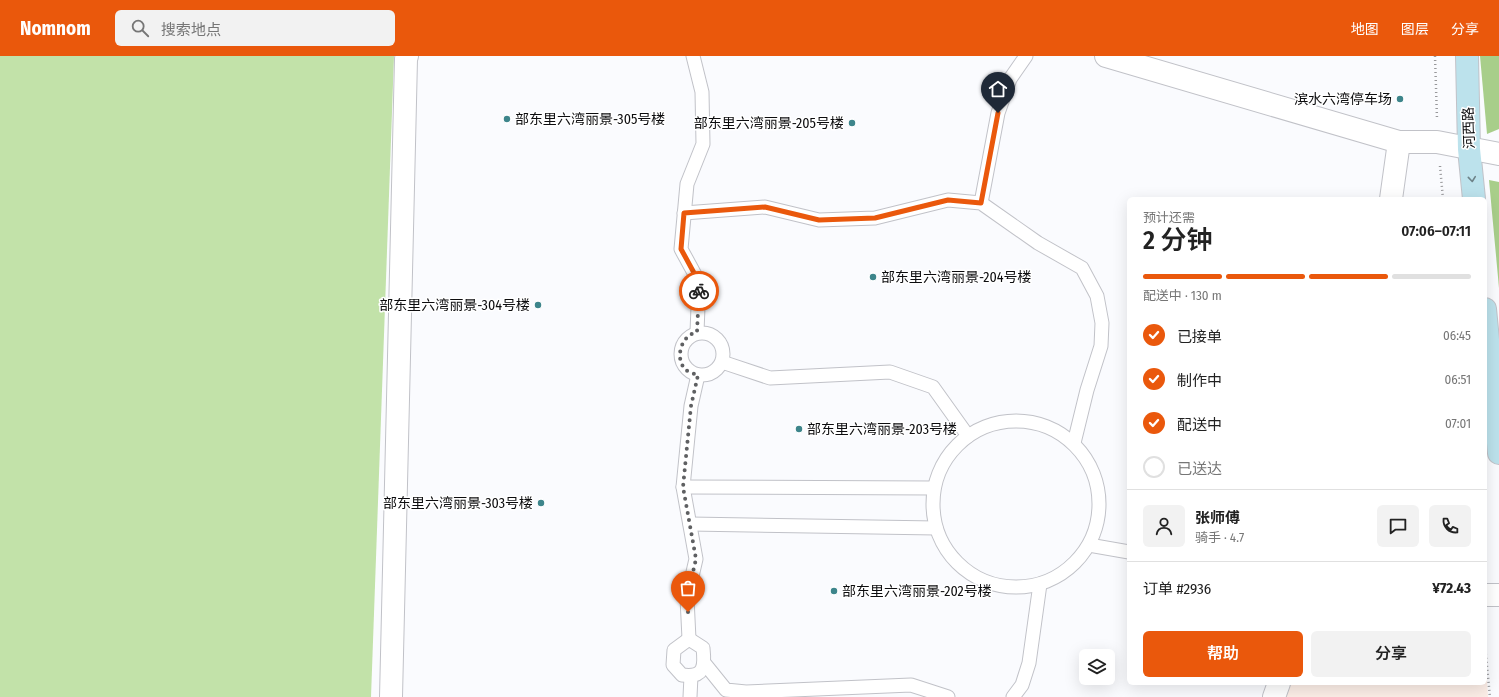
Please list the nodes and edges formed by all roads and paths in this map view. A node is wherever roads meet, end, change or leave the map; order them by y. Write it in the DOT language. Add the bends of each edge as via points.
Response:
graph roads {
  1 [pos="407,56"];
  2 [pos="693,56"];
  3 [pos="1026,56"];
  4 [pos="1106,56"];
  5 [pos="1467,56"];
  6 [pos="1399,142"];
  7 [pos="1469,149"];
  8 [pos="1499,154"];
  9 [pos="1391,197"];
  10 [pos="1474,197"];
  11 [pos="981,203"];
  12 [pos="684,213"];
  13 [pos="1487,330"];
  14 [pos="697,332"];
  15 [pos="722,362"];
  16 [pos="698,375"];
  17 [pos="968,436"];
  18 [pos="1074,443"];
  19 [pos="1499,453"];
  20 [pos="683,487"];
  21 [pos="934,488"];
  22 [pos="690,524"];
  23 [pos="936,528"];
  24 [pos="1089,545"];
  25 [pos="1127,552"];
  26 [pos="1040,584"];
  27 [pos="1487,595"];
  28 [pos="1499,595"];
  29 [pos="689,639"];
  30 [pos="705,664"];
  31 [pos="1487,666"];
  32 [pos="691,676"];
  33 [pos="1278,685"];
  34 [pos="391,697"];
  35 [pos="690,697"];
  36 [pos="948,697"];
  37 [pos="1013,697"];
  38 [pos="1274,697"];
  39 [pos="1490,697"];
  1 -- 34 [label="street"];
  2 -- 12 [label="lane" via="702,92 703,144 687,184"];
  3 -- 11 [label="lane" via="1010,79 998,113"];
  4 -- 6 [label="street"];
  5 -- 7 [label="main road, 河西路"];
  6 -- 7 [label="street" via="1437,142"];
  6 -- 9 [label="street"];
  7 -- 8 [label="street"];
  7 -- 10 [label="main road, 河西路, one-way"];
  11 -- 12 [label="lane" via="948,200 875,218 819,220 765,207"];
  11 -- 18 [label="lane" via="1038,243 1082,268 1098,296 1102,323 1101,346"];
  12 -- 14 [label="lane" via="681,249 699,282"];
  13 -- 19 [label="main road"];
  14 -- 15 [label="lane" via="715,336 723,348"];
  14 -- 16 [label="lane" via="683,342 679,356 685,369"];
  15 -- 16 [label="lane" via="713,373"];
  15 -- 17 [label="lane" via="770,378 890,372 933,387"];
  16 -- 20 [label="lane" via="691,406"];
  17 -- 18 [label="lane" via="988,425 1011,421 1034,422 1055,430"];
  17 -- 21 [label="lane" via="948,456"];
  18 -- 24 [label="lane" via="1091,465 1099,492 1099,519"];
  20 -- 21 [label="lane"];
  20 -- 22 [label="lane"];
  21 -- 23 [label="lane"];
  22 -- 23 [label="lane"];
  22 -- 29 [label="lane" via="696,559 687,598"];
  23 -- 26 [label="lane" via="947,552 966,571 988,583 1014,588"];
  24 -- 25 [label="lane"];
  24 -- 26 [label="lane" via="1076,563 1060,576"];
  26 -- 37 [label="lane" via="1029,663 1022,685"];
  27 -- 28 [label="street"];
  29 -- 30 [label="lane" via="703,648"];
  29 -- 32 [label="lane" via="674,650 673,665 682,675"];
  30 -- 32 [label="lane" via="700,672"];
  30 -- 36 [label="lane" via="726,690 746,692 911,685"];
  31 -- 39 [label="path"];
  32 -- 35 [label="lane"];
  33 -- 38 [label="street"];
}
